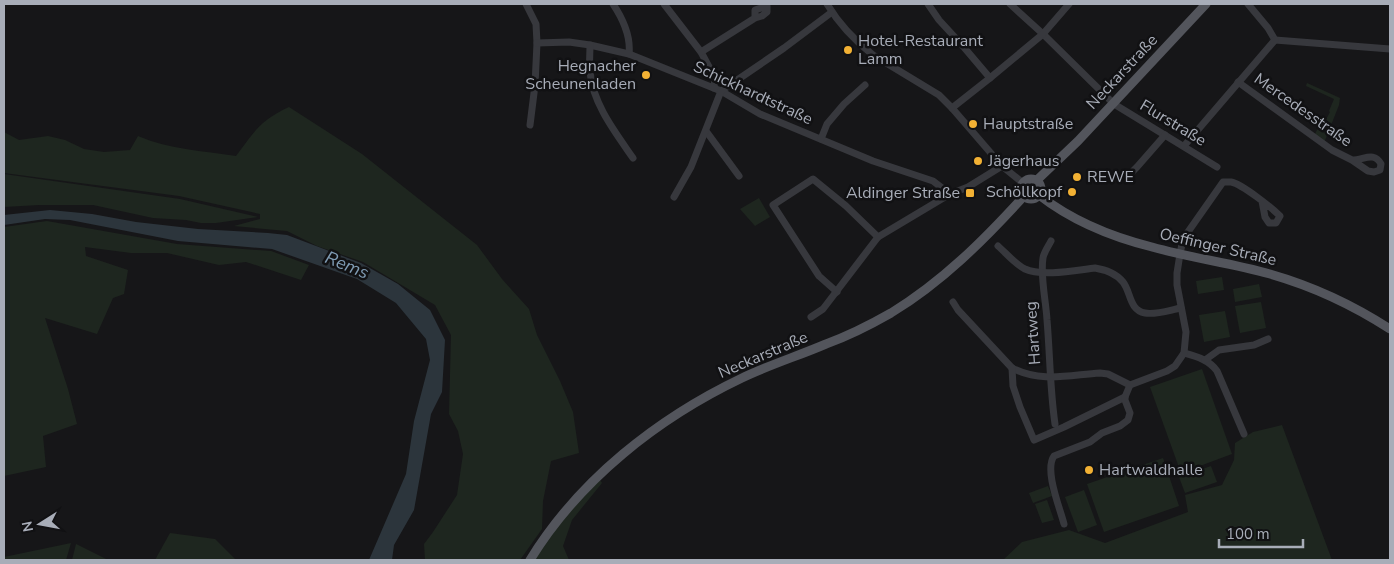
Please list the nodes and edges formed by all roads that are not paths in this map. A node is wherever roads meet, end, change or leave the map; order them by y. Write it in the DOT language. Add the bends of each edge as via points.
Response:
graph roads {
  1 [pos="526,4"];
  2 [pos="614,4"];
  3 [pos="664,4"];
  4 [pos="828,4"];
  5 [pos="928,4"];
  6 [pos="1010,4"];
  7 [pos="1069,4"];
  8 [pos="1206,4"];
  9 [pos="1248,4"];
  10 [pos="832,12"];
  11 [pos="755,18"];
  12 [pos="1042,34"];
  13 [pos="1275,40"];
  14 [pos="537,43"];
  15 [pos="590,45"];
  16 [pos="1390,48"];
  17 [pos="701,52"];
  18 [pos="629,54"];
  19 [pos="990,78"];
  20 [pos="1238,82"];
  21 [pos="865,85"];
  22 [pos="718,90"];
  23 [pos="1114,104"];
  24 [pos="952,108"];
  25 [pos="530,125"];
  26 [pos="706,131"];
  27 [pos="1165,135"];
  28 [pos="821,139"];
  29 [pos="1184,146"];
  30 [pos="633,158"];
  31 [pos="1352,160"];
  32 [pos="1002,166"];
  33 [pos="1217,167"];
  34 [pos="739,176"];
  35 [pos="1128,176"];
  36 [pos="1036,181"];
  37 [pos="1023,183"];
  38 [pos="950,194"];
  39 [pos="1039,195"];
  40 [pos="1024,196"];
  41 [pos="674,197"];
  42 [pos="1262,201"];
  43 [pos="878,237"];
  44 [pos="1052,242"];
  45 [pos="998,246"];
  46 [pos="1180,254"];
  47 [pos="1042,273"];
  48 [pos="837,292"];
  49 [pos="953,302"];
  50 [pos="1181,308"];
  51 [pos="811,317"];
  52 [pos="1390,329"];
  53 [pos="1268,339"];
  54 [pos="1184,353"];
  55 [pos="1205,360"];
  56 [pos="1012,368"];
  57 [pos="1050,377"];
  58 [pos="1130,385"];
  59 [pos="1126,397"];
  60 [pos="1055,424"];
  61 [pos="1244,434"];
  62 [pos="1064,524"];
  63 [pos="530,560"];
  1 -- 14 [label="street" via="536,24"];
  2 -- 18 [label="street" via="628,34"];
  3 -- 17 [label="street"];
  4 -- 10 [label="street"];
  5 -- 19 [label="street"];
  6 -- 12 [label="street, Flurstraße"];
  7 -- 12 [label="street"];
  8 -- 23 [label="main road, Neckarstraße"];
  9 -- 13 [label="street"];
  10 -- 22 [label="street" via="784,48"];
  10 -- 24 [label="street" via="863,48 939,95"];
  11 -- 17 [label="street"];
  12 -- 19 [label="street"];
  12 -- 23 [label="street, Flurstraße"];
  13 -- 16 [label="street"];
  13 -- 20 [label="street"];
  14 -- 15 [label="street, Schickhardtstraße"];
  14 -- 25 [label="street"];
  15 -- 18 [label="street, Schickhardtstraße"];
  15 -- 30 [label="street" via="590,73 596,96 609,124"];
  17 -- 22 [label="street"];
  18 -- 22 [label="street, Schickhardtstraße"];
  19 -- 24 [label="street"];
  20 -- 29 [label="street"];
  20 -- 31 [label="street, Mercedesstraße" via="1332,150"];
  21 -- 28 [label="street" via="827,124"];
  22 -- 26 [label="street"];
  22 -- 28 [label="street, Schickhardtstraße" via="760,114"];
  23 -- 27 [label="street, Flurstraße"];
  23 -- 36 [label="main road, Neckarstraße"];
  24 -- 32 [label="street"];
  26 -- 34 [label="street"];
  26 -- 41 [label="street"];
  27 -- 29 [label="street, Flurstraße"];
  27 -- 35 [label="street"];
  28 -- 38 [label="street, Schickhardtstraße" via="933,181"];
  29 -- 33 [label="street, Flurstraße"];
  32 -- 37 [label="street"];
  32 -- 38 [label="street"];
  36 -- 37 [label="main road" via="1029,179"];
  36 -- 39 [label="main road" via="1041,187"];
  37 -- 40 [label="main road" via="1021,191"];
  38 -- 43 [label="street"];
  39 -- 40 [label="main road" via="1032,199"];
  39 -- 46 [label="main road, Oeffinger Straße" via="1056,208 1119,237"];
  40 -- 63 [label="main road, Neckarstraße" via="972,250 892,312 846,336 744,377 704,398 654,431 601,473"];
  42 -- 46 [label="street" via="1232,182 1223,182 1184,238"];
  43 -- 48 [label="street"];
  43 -- 48 [label="street" via="813,179 773,205 819,276"];
  44 -- 47 [label="street, Hartweg" via="1044,252"];
  45 -- 47 [label="street" via="1023,268"];
  46 -- 50 [label="street" via="1177,285"];
  46 -- 52 [label="main road, Oeffinger Straße" via="1307,286 1357,309"];
  47 -- 50 [label="street" via="1103,269 1121,280 1133,305 1144,313"];
  47 -- 57 [label="street, Hartweg"];
  48 -- 51 [label="street" via="823,309"];
  49 -- 56 [label="street"];
  50 -- 54 [label="street" via="1186,332"];
  53 -- 55 [label="street" via="1254,345 1220,350"];
  54 -- 55 [label="street"];
  54 -- 58 [label="street" via="1167,371"];
  55 -- 61 [label="street" via="1217,371"];
  56 -- 57 [label="street" via="1032,376"];
  56 -- 59 [label="street" via="1013,386 1034,440"];
  57 -- 58 [label="street" via="1100,373"];
  57 -- 60 [label="street, Hartweg"];
  58 -- 59 [label="street"];
  59 -- 62 [label="street" via="1130,413 1128,420 1052,459 1052,479"];
}
